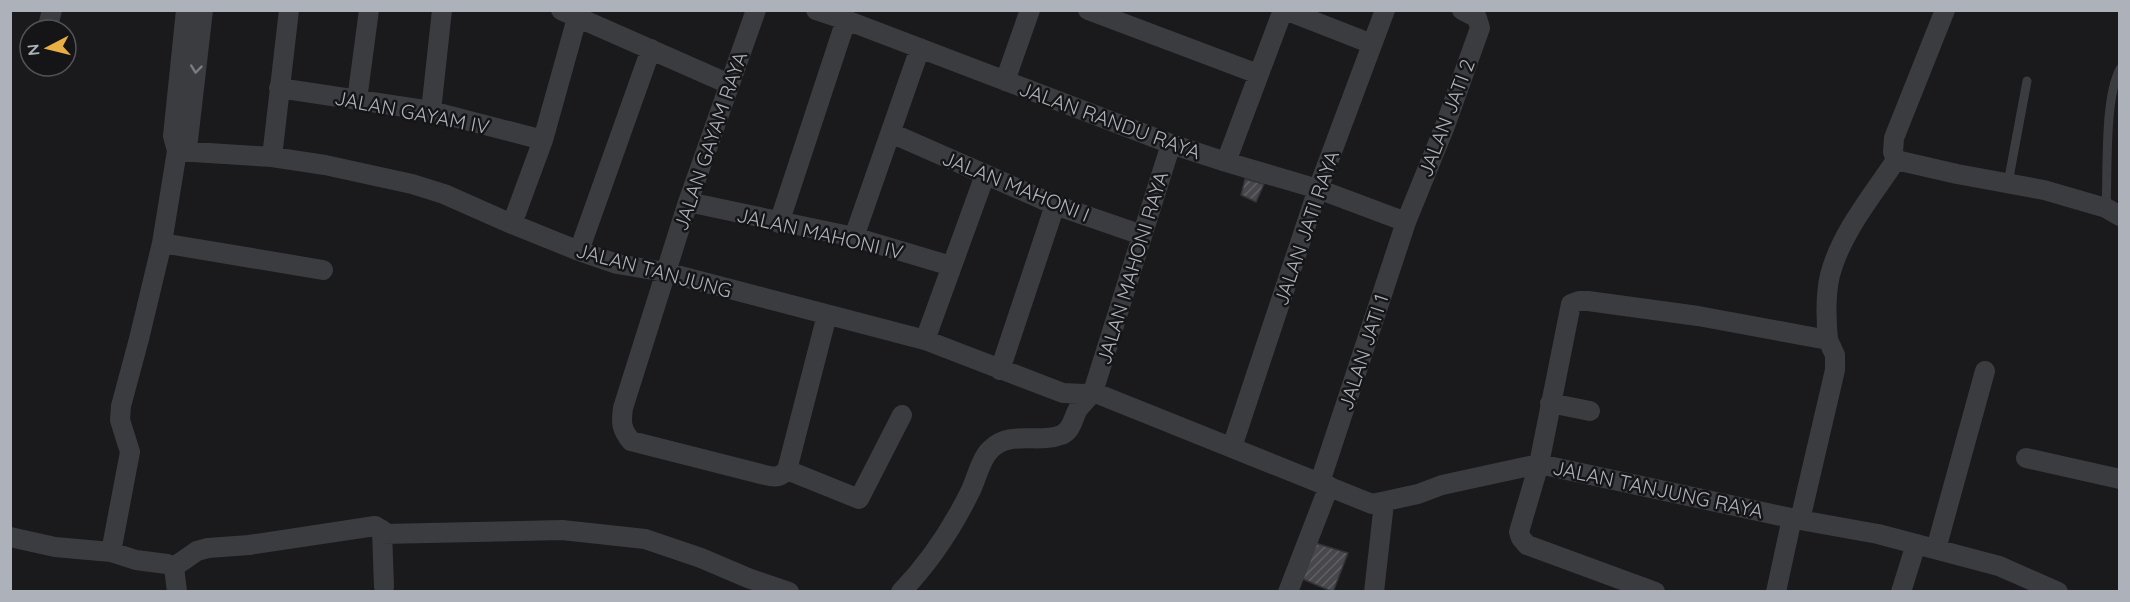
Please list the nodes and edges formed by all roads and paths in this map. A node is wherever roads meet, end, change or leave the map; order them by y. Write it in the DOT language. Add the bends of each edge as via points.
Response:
graph roads {
  1 [pos="186,10"];
  2 [pos="202,10"];
  3 [pos="289,10"];
  4 [pos="369,10"];
  5 [pos="442,10"];
  6 [pos="756,10"];
  7 [pos="816,10"];
  8 [pos="1030,10"];
  9 [pos="1088,10"];
  10 [pos="1284,10"];
  11 [pos="1385,10"];
  12 [pos="1945,10"];
  13 [pos="1468,13"];
  14 [pos="569,14"];
  15 [pos="846,20"];
  16 [pos="1372,44"];
  17 [pos="920,48"];
  18 [pos="651,49"];
  19 [pos="2120,69"];
  20 [pos="1258,74"];
  21 [pos="1005,81"];
  22 [pos="2027,81"];
  23 [pos="729,84"];
  24 [pos="279,88"];
  25 [pos="357,100"];
  26 [pos="431,111"];
  27 [pos="891,133"];
  28 [pos="543,140"];
  29 [pos="1172,144"];
  30 [pos="177,151"];
  31 [pos="272,157"];
  32 [pos="1896,160"];
  33 [pos="1226,162"];
  34 [pos="985,175"];
  35 [pos="2008,183"];
  36 [pos="1318,189"];
  37 [pos="687,202"];
  38 [pos="1055,205"];
  39 [pos="2113,212"];
  40 [pos="1406,222"];
  41 [pos="779,223"];
  42 [pos="512,224"];
  43 [pos="1142,235"];
  44 [pos="854,237"];
  45 [pos="162,243"];
  46 [pos="579,251"];
  47 [pos="951,266"];
  48 [pos="324,270"];
  49 [pos="665,272"];
  50 [pos="827,315"];
  51 [pos="925,340"];
  52 [pos="1828,340"];
  53 [pos="1000,370"];
  54 [pos="1985,371"];
  55 [pos="1093,392"];
  56 [pos="1550,403"];
  57 [pos="1590,411"];
  58 [pos="902,415"];
  59 [pos="1232,447"];
  60 [pos="2026,458"];
  61 [pos="1539,464"];
  62 [pos="787,470"];
  63 [pos="2120,479"];
  64 [pos="1324,484"];
  65 [pos="1384,503"];
  66 [pos="1796,519"];
  67 [pos="382,534"];
  68 [pos="10,537"];
  69 [pos="1916,544"];
  70 [pos="1936,549"];
  71 [pos="111,552"];
  72 [pos="174,567"];
  73 [pos="2024,584"];
  74 [pos="384,587"];
  75 [pos="177,591"];
  76 [pos="789,591"];
  77 [pos="901,591"];
  78 [pos="1288,591"];
  79 [pos="1374,591"];
  80 [pos="1655,591"];
  81 [pos="1776,591"];
  82 [pos="1901,591"];
  83 [pos="2058,591"];
  1 -- 30 [label="street" via="173,136"];
  2 -- 30 [label="street, one-way" via="189,140"];
  3 -- 24 [label="street"];
  4 -- 25 [label="street"];
  5 -- 26 [label="street"];
  6 -- 23 [label="street, JALAN GAYAM RAYA"];
  7 -- 15 [label="street, JALAN RANDU RAYA"];
  8 -- 21 [label="street"];
  9 -- 20 [label="street"];
  10 -- 16 [label="street"];
  10 -- 20 [label="street"];
  11 -- 16 [label="street, JALAN JATI RAYA"];
  12 -- 32 [label="street" via="1894,138"];
  13 -- 40 [label="street, JALAN JATI 2" via="1479,21 1480,28"];
  14 -- 18 [label="street"];
  14 -- 28 [label="street"];
  15 -- 17 [label="street, JALAN RANDU RAYA"];
  15 -- 41 [label="street"];
  16 -- 36 [label="street, JALAN JATI RAYA"];
  17 -- 21 [label="street, JALAN RANDU RAYA"];
  17 -- 27 [label="street"];
  18 -- 23 [label="street"];
  18 -- 46 [label="street"];
  19 -- 39 [label="lane" via="2109,112"];
  20 -- 33 [label="street"];
  21 -- 29 [label="street, JALAN RANDU RAYA"];
  22 -- 35 [label="lane"];
  23 -- 37 [label="street, JALAN GAYAM RAYA"];
  24 -- 25 [label="street, JALAN GAYAM IV"];
  24 -- 31 [label="street"];
  25 -- 26 [label="street, JALAN GAYAM IV"];
  26 -- 28 [label="street, JALAN GAYAM IV"];
  27 -- 34 [label="street, JALAN MAHONI I"];
  27 -- 44 [label="street"];
  28 -- 42 [label="street"];
  29 -- 33 [label="street, JALAN RANDU RAYA"];
  29 -- 43 [label="street, JALAN MAHONI RAYA"];
  30 -- 31 [label="street, JALAN TANJUNG"];
  30 -- 45 [label="street"];
  31 -- 42 [label="street, JALAN TANJUNG" via="412,184"];
  32 -- 35 [label="street"];
  32 -- 52 [label="street" via="1839,248 1827,301"];
  33 -- 36 [label="street, JALAN RANDU RAYA"];
  34 -- 38 [label="street, JALAN MAHONI I"];
  34 -- 47 [label="street"];
  35 -- 39 [label="street"];
  36 -- 40 [label="street, JALAN RANDU RAYA"];
  36 -- 59 [label="street, JALAN JATI RAYA"];
  37 -- 41 [label="street, JALAN MAHONI IV"];
  37 -- 49 [label="street, JALAN GAYAM RAYA"];
  38 -- 43 [label="street, JALAN MAHONI I"];
  38 -- 53 [label="street"];
  40 -- 64 [label="street, JALAN JATI 1"];
  41 -- 44 [label="street, JALAN MAHONI IV"];
  42 -- 46 [label="street, JALAN TANJUNG"];
  43 -- 55 [label="street, JALAN MAHONI RAYA"];
  44 -- 47 [label="street, JALAN MAHONI IV"];
  45 -- 48 [label="street"];
  45 -- 71 [label="street" via="121,406 120,420 130,452"];
  46 -- 49 [label="street, JALAN TANJUNG" via="617,264"];
  47 -- 51 [label="street"];
  49 -- 50 [label="street, JALAN TANJUNG"];
  49 -- 62 [label="street, JALAN GAYAM RAYA" via="623,408 624,432 631,441 777,478"];
  50 -- 51 [label="street, JALAN TANJUNG"];
  50 -- 62 [label="street"];
  51 -- 53 [label="street, JALAN TANJUNG"];
  52 -- 56 [label="street" via="1698,316 1579,301 1571,304 1569,311"];
  52 -- 66 [label="street" via="1835,355 1835,370"];
  53 -- 55 [label="street, JALAN TANJUNG" via="1063,393"];
  54 -- 70 [label="street"];
  55 -- 59 [label="street, JALAN TANJUNG RAYA"];
  55 -- 77 [label="street, JALAN MAHONI RAYA" via="1062,435 1016,438 998,442 988,451 951,528"];
  56 -- 57 [label="street"];
  56 -- 61 [label="street"];
  58 -- 62 [label="street" via="860,499"];
  59 -- 64 [label="street, JALAN TANJUNG RAYA"];
  60 -- 63 [label="street"];
  61 -- 65 [label="street, JALAN TANJUNG RAYA" via="1443,485"];
  61 -- 66 [label="street, JALAN TANJUNG RAYA"];
  61 -- 80 [label="street" via="1519,532 1524,541"];
  64 -- 65 [label="street, JALAN TANJUNG RAYA" via="1372,504"];
  64 -- 78 [label="street, JALAN JATI 1"];
  65 -- 79 [label="street"];
  66 -- 69 [label="street, JALAN TANJUNG RAYA"];
  66 -- 81 [label="street"];
  67 -- 72 [label="street" via="375,526 208,548"];
  67 -- 74 [label="street"];
  67 -- 76 [label="street" via="562,530 645,538 702,558 745,583"];
  68 -- 71 [label="street" via="55,547"];
  69 -- 70 [label="street, JALAN TANJUNG RAYA"];
  69 -- 82 [label="street"];
  70 -- 73 [label="street, JALAN TANJUNG RAYA" via="1999,566"];
  71 -- 72 [label="street"];
  72 -- 75 [label="street"];
  73 -- 83 [label="street, JALAN TANJUNG RAYA"];
}
